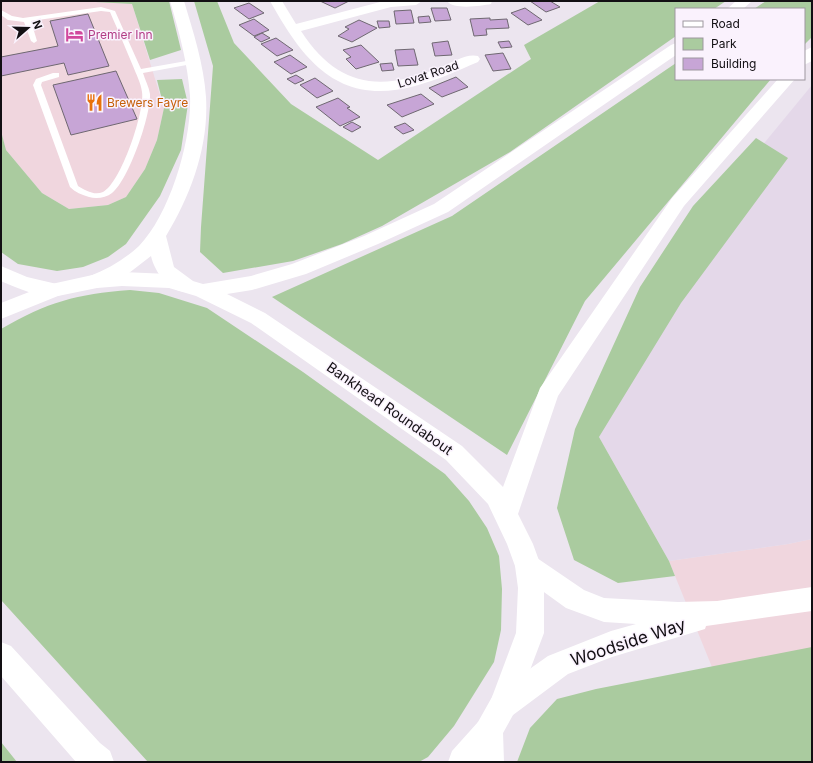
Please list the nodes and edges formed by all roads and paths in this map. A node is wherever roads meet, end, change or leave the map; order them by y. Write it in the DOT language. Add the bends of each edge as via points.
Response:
graph roads {
  1 [pos="177,1"];
  2 [pos="276,1"];
  3 [pos="416,1"];
  4 [pos="453,1"];
  5 [pos="486,1"];
  6 [pos="746,1"];
  7 [pos="736,8"];
  8 [pos="1,12"];
  9 [pos="28,20"];
  10 [pos="292,29"];
  11 [pos="34,41"];
  12 [pos="675,49"];
  13 [pos="473,59"];
  14 [pos="192,62"];
  15 [pos="139,72"];
  16 [pos="56,75"];
  17 [pos="786,80"];
  18 [pos="157,237"];
  19 [pos="1,273"];
  20 [pos="98,281"];
  21 [pos="194,288"];
  22 [pos="54,290"];
  23 [pos="1,312"];
  24 [pos="506,513"];
  25 [pos="528,566"];
  26 [pos="812,599"];
  27 [pos="717,613"];
  28 [pos="1,655"];
  29 [pos="503,705"];
  30 [pos="488,732"];
  31 [pos="99,762"];
  32 [pos="463,762"];
  33 [pos="489,762"];
  1 -- 14 [label="main road" via="186,28"];
  2 -- 10 [label="street, Lovat Road"];
  3 -- 10 [label="street" via="390,3"];
  4 -- 5 [label="street"];
  6 -- 7 [label="main road"];
  8 -- 9 [label="lane" via="13,18"];
  9 -- 11 [label="lane"];
  9 -- 15 [label="lane" via="58,11 107,8 112,11 121,28"];
  10 -- 13 [label="street, Lovat Road" via="323,67 337,76 360,84 379,87 402,85"];
  12 -- 21 [label="main road" via="441,208 299,269 252,283"];
  14 -- 15 [label="lane"];
  14 -- 18 [label="main road" via="198,98 194,141 180,191"];
  15 -- 16 [label="lane" via="146,94 144,117 120,181 111,191 97,196 86,194 74,187 37,85 39,81"];
  17 -- 24 [label="main road" via="678,202 548,394"];
  18 -- 20 [label="main road" via="116,274"];
  18 -- 21 [label="main road" via="166,271"];
  19 -- 22 [label="main road" via="22,284"];
  20 -- 21 [label="main road, Bankhead Roundabout" via="147,279 169,281"];
  20 -- 22 [label="main road, Bankhead Roundabout"];
  21 -- 24 [label="main road, Bankhead Roundabout" via="258,318 454,454 497,497"];
  22 -- 23 [label="main road, Bankhead Roundabout"];
  24 -- 25 [label="main road, Bankhead Roundabout"];
  25 -- 27 [label="main road, Woodside Way" via="575,599 604,610 678,614"];
  25 -- 29 [label="main road, Bankhead Roundabout" via="531,588 530,633"];
  26 -- 27 [label="main road, Woodside Way"];
  27 -- 29 [label="main road, Woodside Way" via="610,644 558,665"];
  28 -- 31 [label="main road"];
  29 -- 30 [label="main road, Bankhead Roundabout"];
  30 -- 32 [label="main road, Bankhead Roundabout"];
  30 -- 33 [label="main road"];
}
